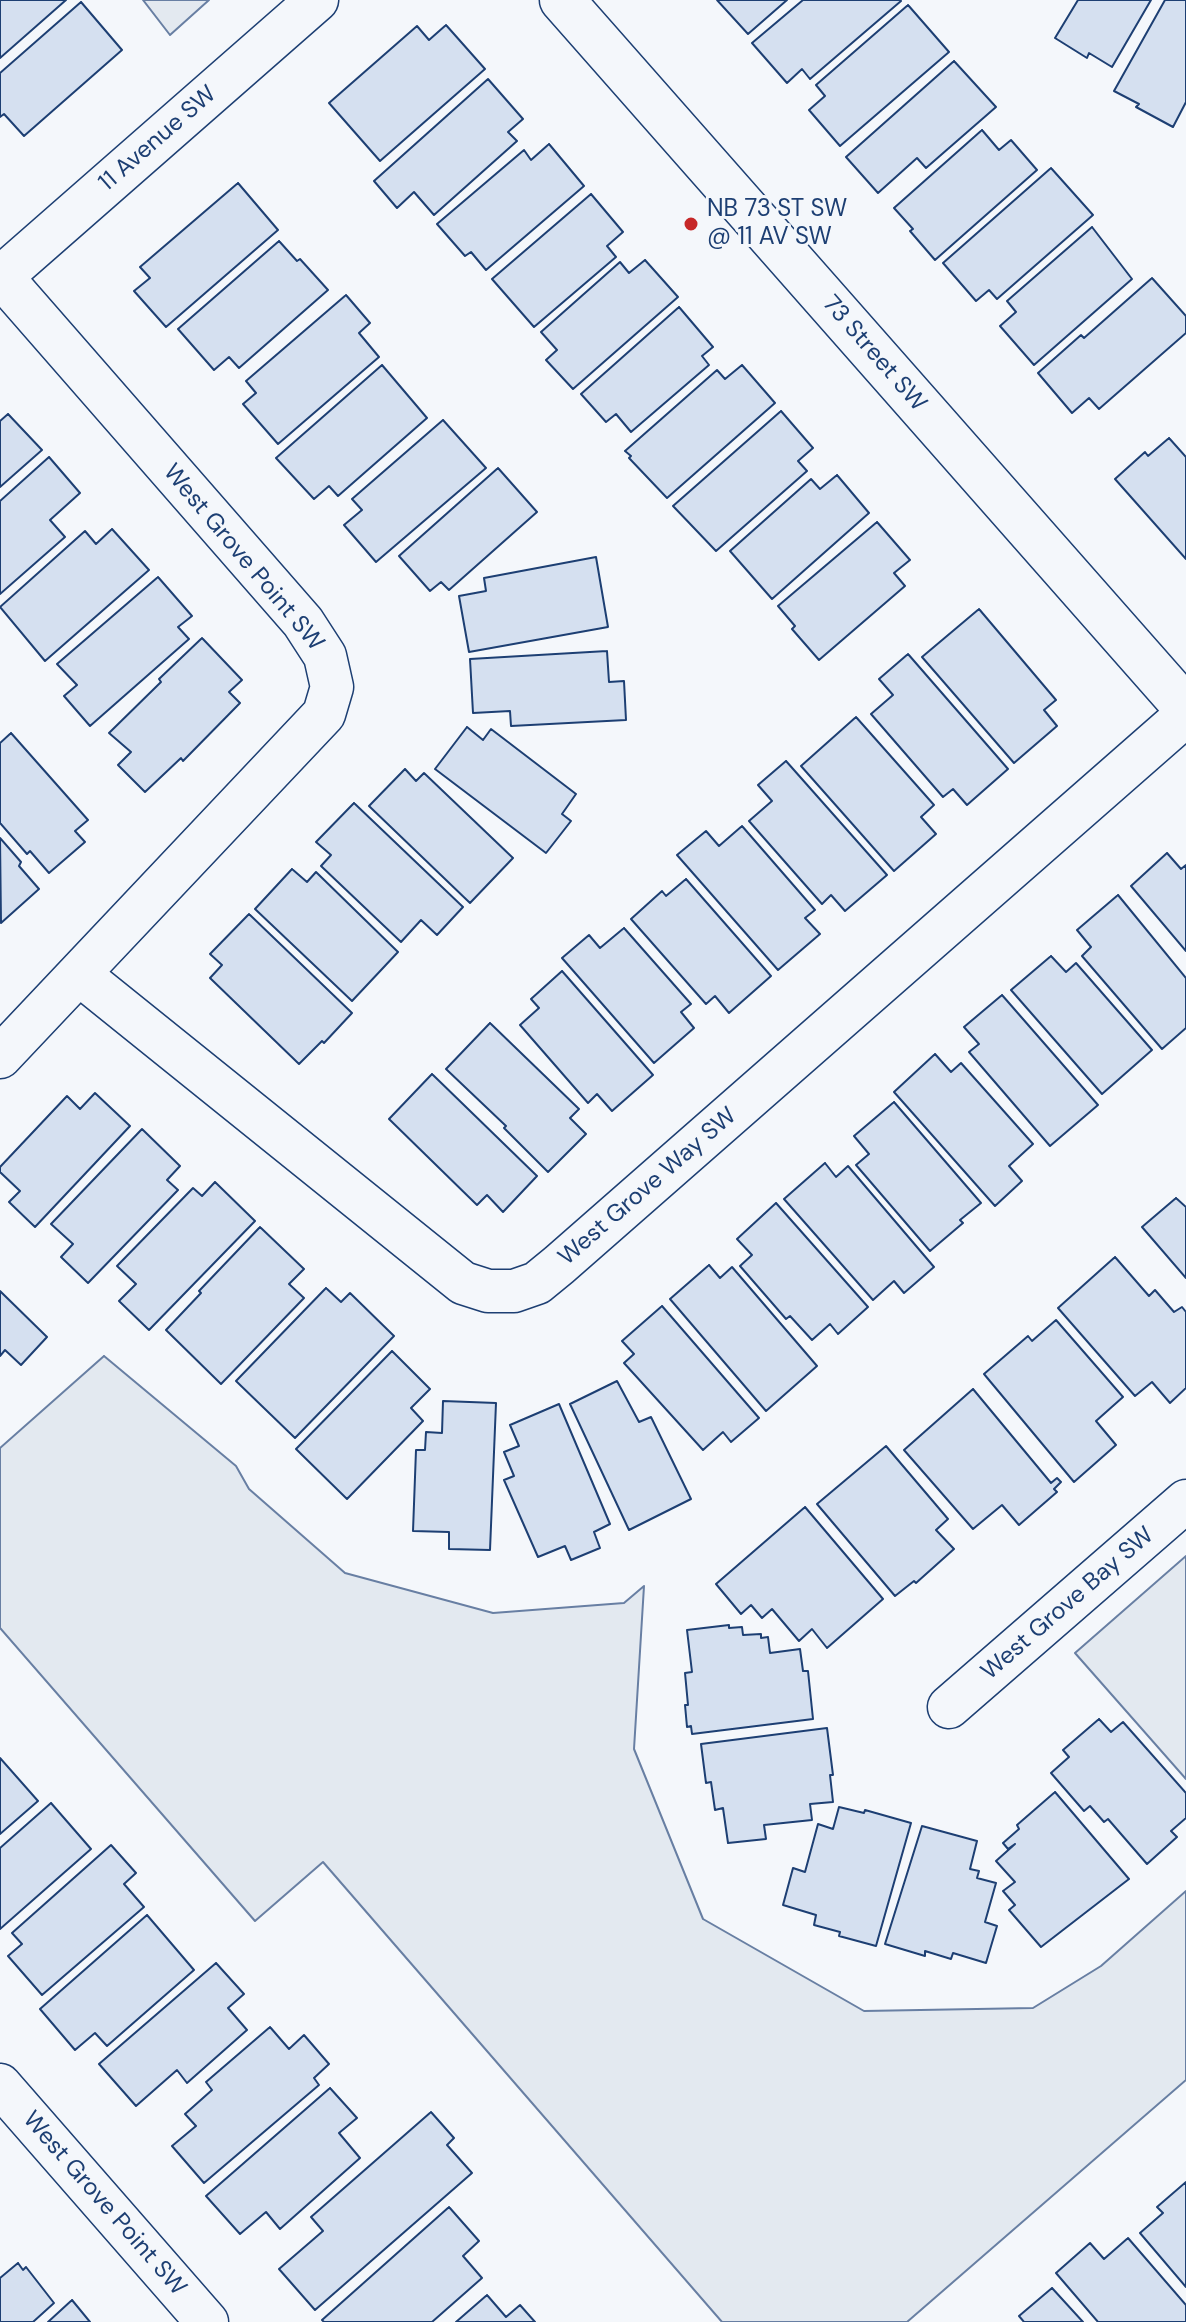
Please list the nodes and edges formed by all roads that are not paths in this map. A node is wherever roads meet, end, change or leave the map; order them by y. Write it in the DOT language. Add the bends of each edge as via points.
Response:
graph roads {
  1 [pos="317,0"];
  2 [pos="562,0"];
  3 [pos="0,277"];
  4 [pos="1186,708"];
  5 [pos="1186,715"];
  6 [pos="79,974"];
  7 [pos="0,1057"];
  8 [pos="1186,1501"];
  9 [pos="949,1707"];
  10 [pos="0,2085"];
  11 [pos="207,2322"];
  1 -- 3 [label="street, 11 Avenue SW"];
  2 -- 4 [label="street, 73 Street SW"];
  3 -- 6 [label="street, West Grove Point SW" via="303,622 325,656 332,687 324,714"];
  5 -- 6 [label="street, West Grove Way SW" via="571,1255 537,1283 514,1291 488,1291 463,1283"];
  6 -- 7 [label="street, West Grove Point SW"];
  8 -- 9 [label="street, West Grove Bay SW"];
  10 -- 11 [label="street, West Grove Point SW"];
}
